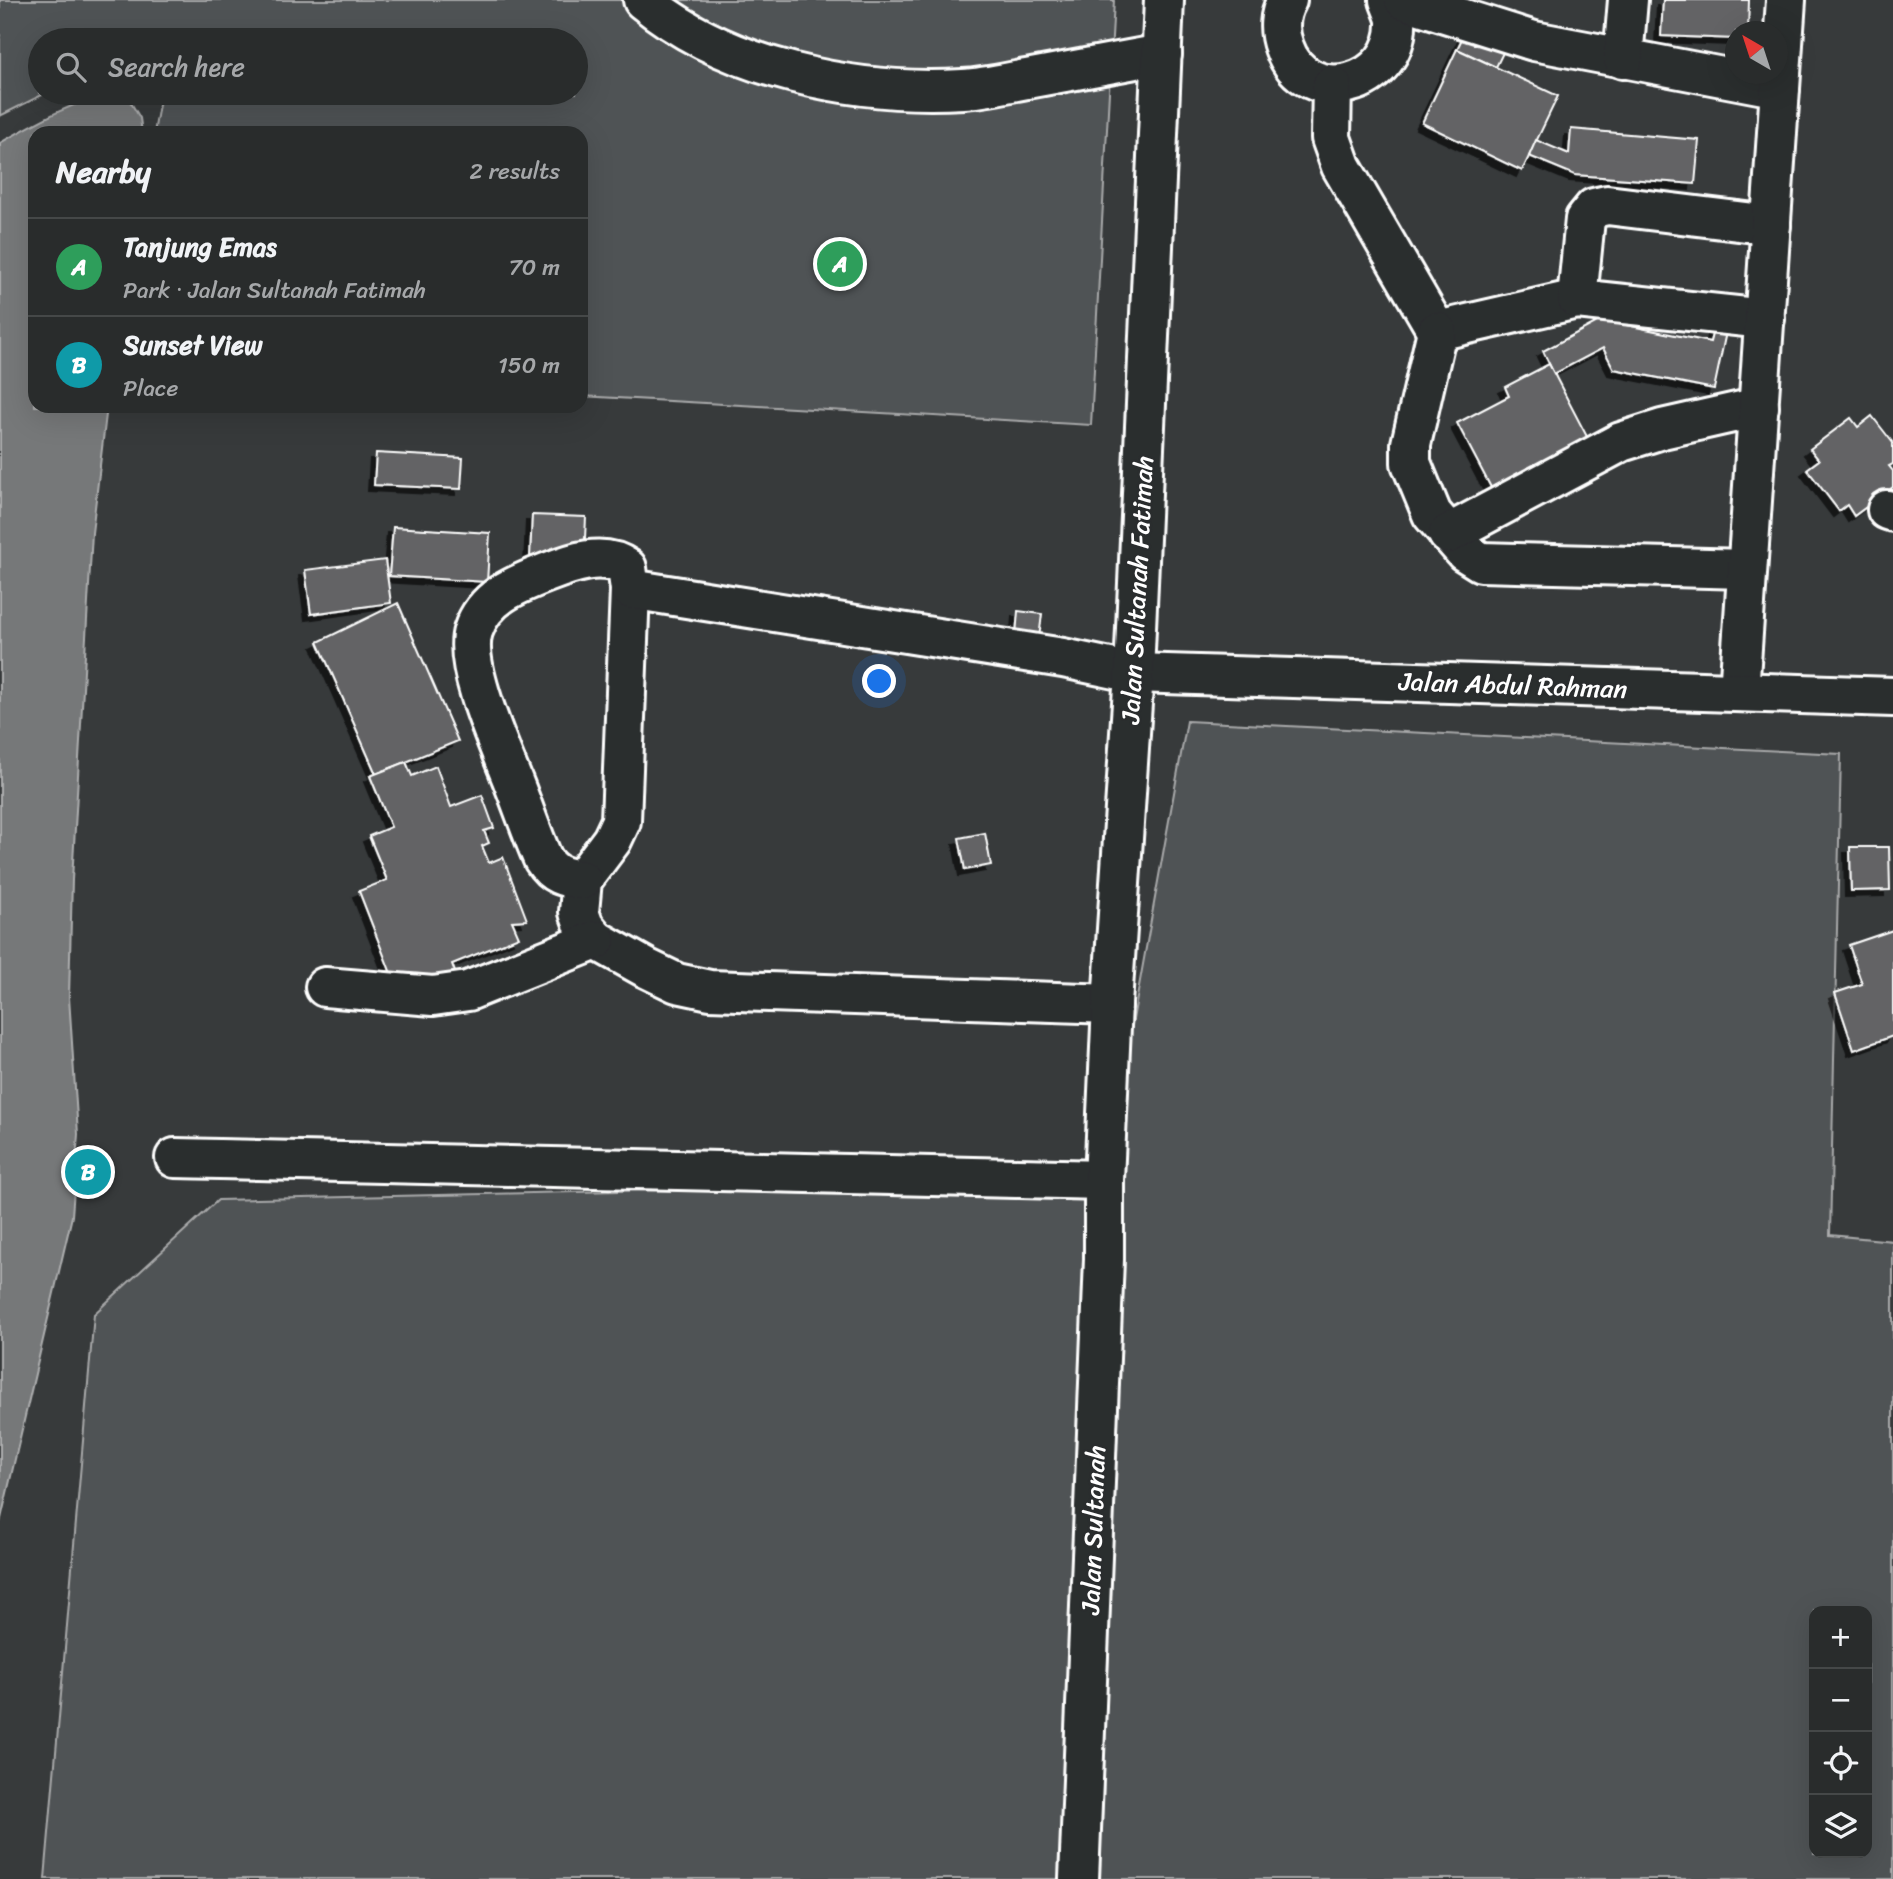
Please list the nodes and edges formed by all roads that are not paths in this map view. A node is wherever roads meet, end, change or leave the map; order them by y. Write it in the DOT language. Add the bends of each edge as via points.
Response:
graph roads {
  1 [pos="643,0"];
  2 [pos="1164,0"];
  3 [pos="1287,0"];
  4 [pos="1389,0"];
  5 [pos="1404,0"];
  6 [pos="1628,0"];
  7 [pos="1786,0"];
  8 [pos="1163,54"];
  9 [pos="1623,58"];
  10 [pos="1332,85"];
  11 [pos="1780,88"];
  12 [pos="1771,225"];
  13 [pos="1577,299"];
  14 [pos="1765,319"];
  15 [pos="1437,331"];
  16 [pos="1759,407"];
  17 [pos="1448,534"];
  18 [pos="1748,569"];
  19 [pos="630,589"];
  20 [pos="1133,673"];
  21 [pos="1739,692"];
  22 [pos="1893,697"];
  23 [pos="582,880"];
  24 [pos="596,940"];
  25 [pos="325,987"];
  26 [pos="1112,1004"];
  27 [pos="175,1158"];
  28 [pos="1104,1180"];
  29 [pos="1079,1879"];
  1 -- 8 [label="street" via="710,44 758,62 830,80 898,90 966,89"];
  2 -- 8 [label="street, Jalan Sultanah Fatimah"];
  3 -- 10 [label="street" via="1279,35 1288,59 1307,77"];
  4 -- 10 [label="street" via="1396,19 1393,45 1380,67 1358,81"];
  5 -- 9 [label="street" via="1534,41"];
  6 -- 9 [label="street"];
  7 -- 11 [label="street"];
  8 -- 20 [label="street, Jalan Sultanah Fatimah"];
  9 -- 11 [label="street"];
  10 -- 15 [label="street" via="1331,138 1341,166"];
  11 -- 12 [label="street"];
  12 -- 13 [label="street" via="1607,205 1594,208 1585,219"];
  12 -- 14 [label="street"];
  13 -- 14 [label="street"];
  13 -- 15 [label="street"];
  14 -- 16 [label="street"];
  15 -- 17 [label="street" via="1410,444 1411,463 1432,514"];
  16 -- 17 [label="street" via="1621,442"];
  16 -- 18 [label="street"];
  17 -- 18 [label="street" via="1481,562"];
  18 -- 21 [label="street"];
  19 -- 20 [label="street, Jalan Abdul Rahman"];
  19 -- 23 [label="street" via="621,821"];
  19 -- 23 [label="street" via="627,568 616,560 565,566 498,594 472,633 473,661 489,722 543,859 558,876"];
  20 -- 21 [label="street, Jalan Abdul Rahman"];
  20 -- 26 [label="street, Jalan Sultanah Fatimah"];
  21 -- 22 [label="street, Jalan Abdul Rahman"];
  23 -- 24 [label="street" via="579,912"];
  24 -- 25 [label="street" via="468,991 433,996"];
  24 -- 26 [label="street" via="677,984 710,990"];
  26 -- 28 [label="street, Jalan Sultanah Fatimah"];
  27 -- 28 [label="street"];
  28 -- 29 [label="street, Jalan Sultanah"];
}
